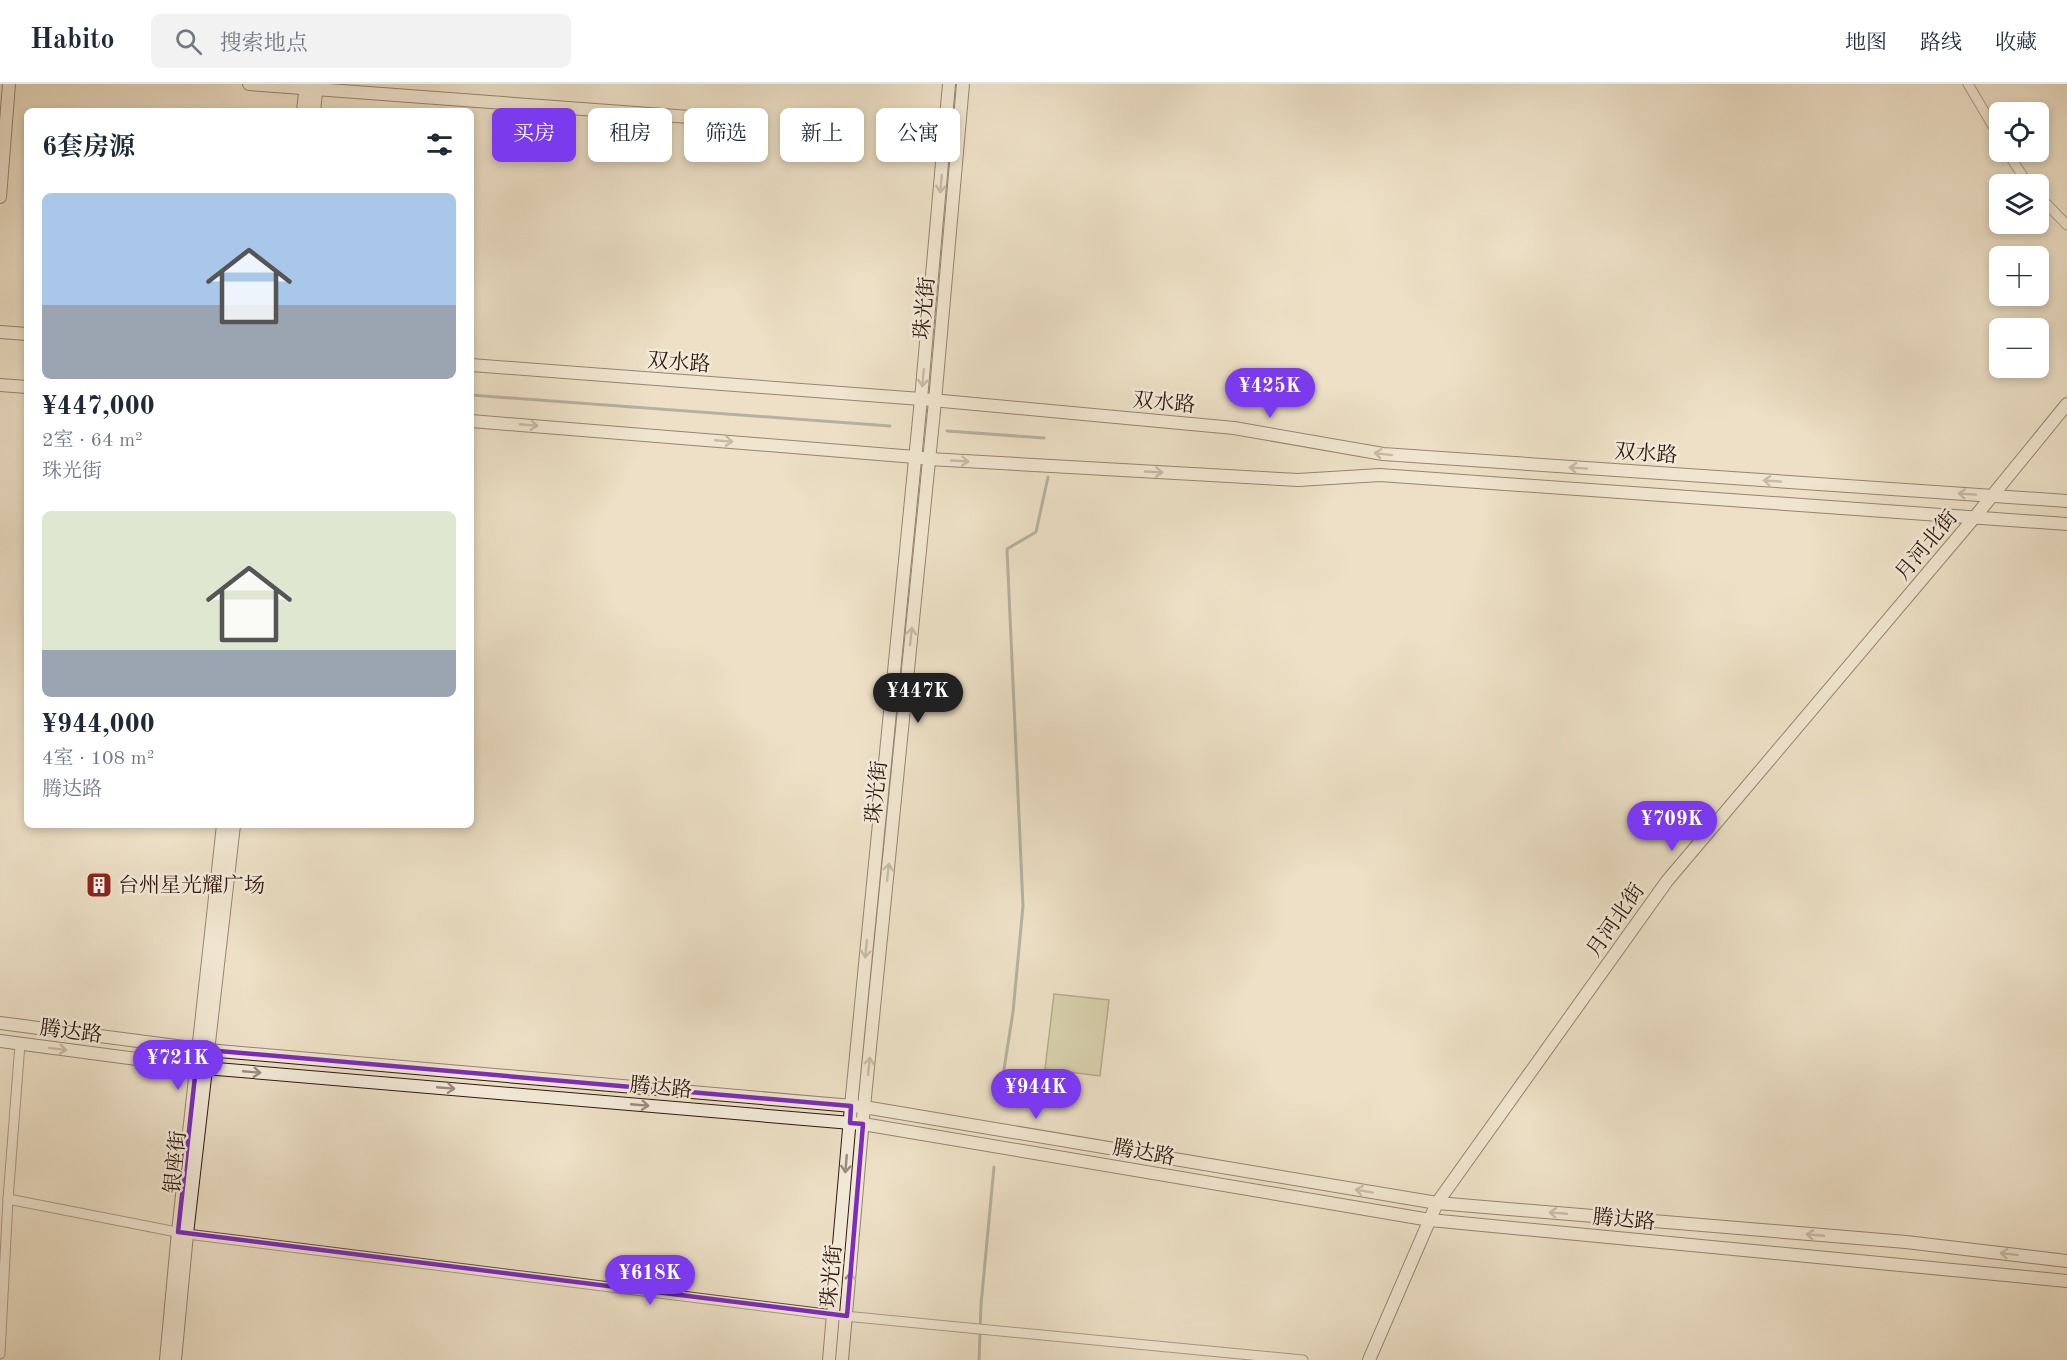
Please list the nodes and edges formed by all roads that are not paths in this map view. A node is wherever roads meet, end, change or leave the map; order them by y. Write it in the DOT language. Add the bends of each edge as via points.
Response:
graph roads {
  1 [pos="9,84"];
  2 [pos="249,84"];
  3 [pos="949,84"];
  4 [pos="963,84"];
  5 [pos="1968,84"];
  6 [pos="311,87"];
  7 [pos="304,108"];
  8 [pos="314,108"];
  9 [pos="684,116"];
  10 [pos="1989,119"];
  11 [pos="0,197"];
  12 [pos="2049,206"];
  13 [pos="2067,225"];
  14 [pos="0,332"];
  15 [pos="24,333"];
  16 [pos="474,365"];
  17 [pos="0,385"];
  18 [pos="24,387"];
  19 [pos="921,399"];
  20 [pos="935,401"];
  21 [pos="2067,404"];
  22 [pos="474,421"];
  23 [pos="915,457"];
  24 [pos="929,459"];
  25 [pos="1992,496"];
  26 [pos="2067,501"];
  27 [pos="1974,518"];
  28 [pos="2067,524"];
  29 [pos="223,828"];
  30 [pos="234,828"];
  31 [pos="0,1023"];
  32 [pos="0,1041"];
  33 [pos="20,1044"];
  34 [pos="203,1049"];
  35 [pos="200,1067"];
  36 [pos="851,1106"];
  37 [pos="864,1107"];
  38 [pos="850,1123"];
  39 [pos="863,1124"];
  40 [pos="8,1198"];
  41 [pos="1437,1203"];
  42 [pos="1430,1220"];
  43 [pos="182,1233"];
  44 [pos="2067,1261"];
  45 [pos="2067,1281"];
  46 [pos="834,1315"];
  47 [pos="847,1316"];
  48 [pos="0,1354"];
  49 [pos="166,1360"];
  50 [pos="175,1360"];
  51 [pos="829,1360"];
  52 [pos="842,1360"];
  53 [pos="1303,1360"];
  54 [pos="1370,1360"];
  1 -- 11 [label="main road"];
  2 -- 6 [label="main road"];
  3 -- 19 [label="main road, 珠光街, one-way"];
  4 -- 20 [label="main road, 珠光街"];
  5 -- 10 [label="street"];
  6 -- 7 [label="main road"];
  6 -- 8 [label="main road"];
  6 -- 9 [label="main road"];
  12 -- 13 [label="street"];
  14 -- 15 [label="main road"];
  16 -- 19 [label="main road, 双水路"];
  17 -- 18 [label="main road"];
  19 -- 20 [label="main road, 双水路"];
  19 -- 23 [label="main road, 珠光街"];
  20 -- 24 [label="main road, 珠光街"];
  25 -- 20 [label="main road, 双水路, one-way" via="1383,454 1234,428"];
  21 -- 25 [label="main road, 月河北街"];
  22 -- 23 [label="main road, 双水路, one-way"];
  23 -- 24 [label="main road, 双水路"];
  23 -- 36 [label="main road, 珠光街, one-way"];
  24 -- 27 [label="main road, 双水路, one-way" via="1298,480 1380,475"];
  37 -- 24 [label="main road, 珠光街, one-way"];
  25 -- 26 [label="main road, 双水路"];
  25 -- 27 [label="main road, 月河北街"];
  27 -- 28 [label="main road, 双水路"];
  27 -- 41 [label="main road, 月河北街" via="1667,880"];
  29 -- 34 [label="main road"];
  30 -- 34 [label="main road"];
  31 -- 34 [label="main road, 腾达路"];
  32 -- 33 [label="main road, 腾达路"];
  33 -- 35 [label="main road, 腾达路, one-way"];
  33 -- 40 [label="street"];
  34 -- 35 [label="main road"];
  34 -- 36 [label="main road, 腾达路"];
  35 -- 38 [label="main road, 腾达路, one-way"];
  35 -- 43 [label="main road"];
  36 -- 37 [label="main road, 腾达路"];
  36 -- 38 [label="main road, 珠光街"];
  37 -- 39 [label="main road, 珠光街"];
  41 -- 37 [label="main road, 腾达路, one-way"];
  38 -- 39 [label="main road, 腾达路"];
  38 -- 46 [label="main road, 珠光街, one-way"];
  39 -- 42 [label="main road, 腾达路"];
  47 -- 39 [label="main road, 珠光街, one-way"];
  40 -- 43 [label="street"];
  40 -- 48 [label="street"];
  41 -- 42 [label="main road, 月河北街"];
  44 -- 41 [label="main road, 腾达路, one-way" via="1906,1242"];
  42 -- 45 [label="main road, 腾达路"];
  42 -- 54 [label="main road, 月河北街"];
  43 -- 46 [label="street"];
  43 -- 49 [label="main road"];
  43 -- 50 [label="main road"];
  46 -- 47 [label="street"];
  46 -- 51 [label="main road, 珠光街"];
  47 -- 52 [label="main road, 珠光街"];
  47 -- 53 [label="street"];
}
